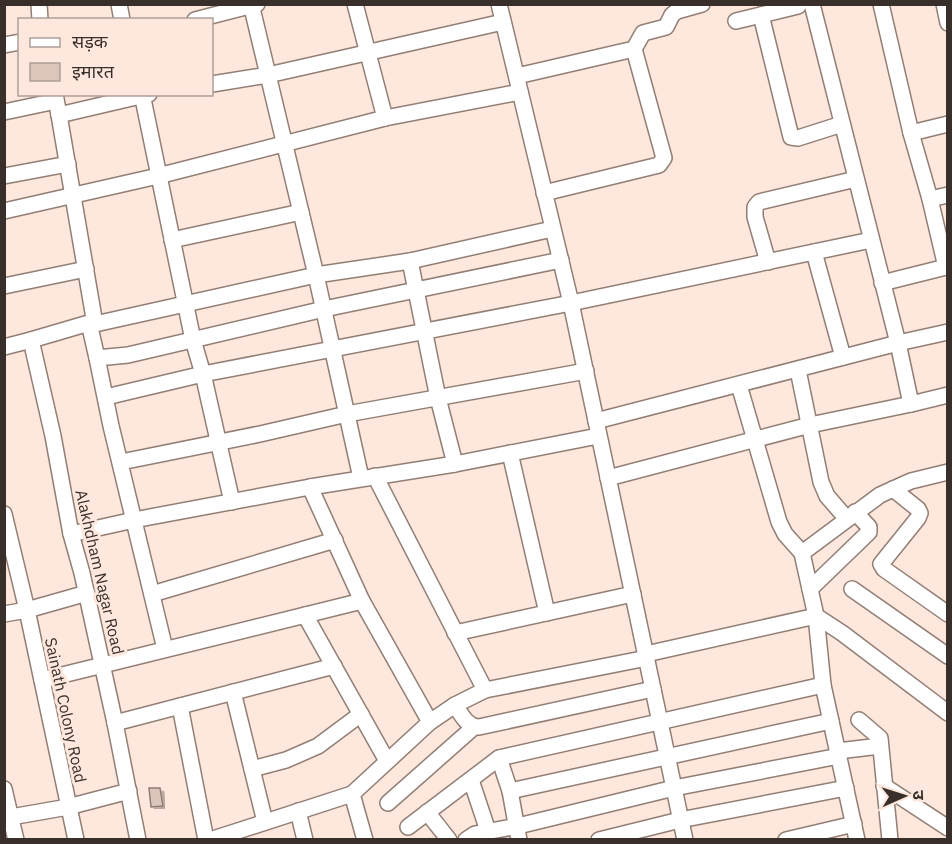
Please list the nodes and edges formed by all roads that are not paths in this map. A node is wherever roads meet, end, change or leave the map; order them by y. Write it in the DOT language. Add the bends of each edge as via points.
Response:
graph roads {
  1 [pos="356,4"];
  2 [pos="498,4"];
  3 [pos="702,4"];
  4 [pos="880,4"];
  5 [pos="944,4"];
  6 [pos="253,5"];
  7 [pos="803,5"];
  8 [pos="761,15"];
  9 [pos="203,18"];
  10 [pos="736,21"];
  11 [pos="503,22"];
  12 [pos="948,24"];
  13 [pos="634,49"];
  14 [pos="369,54"];
  15 [pos="268,75"];
  16 [pos="517,76"];
  17 [pos="213,84"];
  18 [pos="520,92"];
  19 [pos="133,96"];
  20 [pos="144,96"];
  21 [pos="57,103"];
  22 [pos="4,112"];
  23 [pos="385,118"];
  24 [pos="842,124"];
  25 [pos="948,124"];
  26 [pos="911,133"];
  27 [pos="285,143"];
  28 [pos="68,164"];
  29 [pos="4,176"];
  30 [pos="158,176"];
  31 [pos="856,178"];
  32 [pos="544,193"];
  33 [pos="73,194"];
  34 [pos="948,195"];
  35 [pos="930,199"];
  36 [pos="4,211"];
  37 [pos="301,212"];
  38 [pos="552,229"];
  39 [pos="172,240"];
  40 [pos="872,240"];
  41 [pos="814,252"];
  42 [pos="561,260"];
  43 [pos="410,261"];
  44 [pos="768,262"];
  45 [pos="947,267"];
  46 [pos="86,269"];
  47 [pos="316,275"];
  48 [pos="882,283"];
  49 [pos="4,286"];
  50 [pos="416,289"];
  51 [pos="185,303"];
  52 [pos="571,303"];
  53 [pos="324,309"];
  54 [pos="92,323"];
  55 [pos="424,331"];
  56 [pos="948,332"];
  57 [pos="31,340"];
  58 [pos="193,340"];
  59 [pos="898,343"];
  60 [pos="4,347"];
  61 [pos="334,350"];
  62 [pos="843,357"];
  63 [pos="97,358"];
  64 [pos="798,370"];
  65 [pos="586,371"];
  66 [pos="203,374"];
  67 [pos="739,385"];
  68 [pos="948,395"];
  69 [pos="106,397"];
  70 [pos="438,398"];
  71 [pos="911,404"];
  72 [pos="347,414"];
  73 [pos="810,425"];
  74 [pos="597,428"];
  75 [pos="754,439"];
  76 [pos="217,442"];
  77 [pos="510,453"];
  78 [pos="121,462"];
  79 [pos="455,464"];
  80 [pos="948,472"];
  81 [pos="368,477"];
  82 [pos="609,478"];
  83 [pos="310,487"];
  84 [pos="893,489"];
  85 [pos="232,502"];
  86 [pos="4,514"];
  87 [pos="851,516"];
  88 [pos="134,520"];
  89 [pos="71,534"];
  90 [pos="335,540"];
  91 [pos="802,553"];
  92 [pos="810,589"];
  93 [pos="852,590"];
  94 [pos="87,593"];
  95 [pos="152,594"];
  96 [pos="633,594"];
  97 [pos="363,601"];
  98 [pos="27,610"];
  99 [pos="547,613"];
  100 [pos="4,614"];
  101 [pos="948,614"];
  102 [pos="305,615"];
  103 [pos="816,616"];
  104 [pos="455,633"];
  105 [pos="165,649"];
  106 [pos="646,656"];
  107 [pos="948,656"];
  108 [pos="102,664"];
  109 [pos="334,666"];
  110 [pos="42,680"];
  111 [pos="823,685"];
  112 [pos="653,688"];
  113 [pos="485,690"];
  114 [pos="233,692"];
  115 [pos="455,705"];
  116 [pos="180,706"];
  117 [pos="948,713"];
  118 [pos="361,714"];
  119 [pos="859,720"];
  120 [pos="831,721"];
  121 [pos="429,722"];
  122 [pos="660,722"];
  123 [pos="115,723"];
  124 [pos="474,727"];
  125 [pos="880,746"];
  126 [pos="838,753"];
  127 [pos="668,756"];
  128 [pos="499,758"];
  129 [pos="387,762"];
  130 [pos="252,769"];
  131 [pos="471,780"];
  132 [pos="884,786"];
  133 [pos="674,788"];
  134 [pos="846,788"];
  135 [pos="4,789"];
  136 [pos="129,791"];
  137 [pos="510,791"];
  138 [pos="352,794"];
  139 [pos="388,803"];
  140 [pos="68,807"];
  141 [pos="298,811"];
  142 [pos="427,812"];
  143 [pos="11,817"];
  144 [pos="680,820"];
  145 [pos="265,822"];
  146 [pos="854,824"];
  147 [pos="408,827"];
  148 [pos="948,828"];
  149 [pos="488,831"];
  150 [pos="518,833"];
  151 [pos="16,840"];
  152 [pos="76,840"];
  153 [pos="138,840"];
  154 [pos="208,840"];
  155 [pos="305,840"];
  156 [pos="364,840"];
  157 [pos="449,840"];
  158 [pos="466,840"];
  159 [pos="599,840"];
  160 [pos="685,840"];
  161 [pos="786,840"];
  162 [pos="857,840"];
  163 [pos="890,840"];
  1 -- 14 [label="street"];
  2 -- 11 [label="street"];
  3 -- 13 [label="street" via="677,11 666,27 643,33"];
  4 -- 26 [label="street"];
  5 -- 12 [label="street"];
  6 -- 9 [label="street"];
  6 -- 15 [label="street"];
  7 -- 8 [label="street"];
  7 -- 24 [label="street"];
  8 -- 10 [label="street"];
  8 -- 24 [label="street" via="791,137"];
  11 -- 14 [label="street"];
  11 -- 16 [label="street"];
  13 -- 16 [label="street"];
  13 -- 32 [label="street" via="664,158 658,165"];
  14 -- 15 [label="street"];
  14 -- 23 [label="street"];
  15 -- 17 [label="street"];
  15 -- 27 [label="street"];
  16 -- 18 [label="street"];
  18 -- 23 [label="street"];
  18 -- 32 [label="street"];
  19 -- 21 [label="street"];
  20 -- 30 [label="street"];
  21 -- 22 [label="street"];
  21 -- 28 [label="street"];
  23 -- 27 [label="street"];
  24 -- 31 [label="street"];
  25 -- 26 [label="street"];
  26 -- 35 [label="street"];
  27 -- 30 [label="street"];
  27 -- 37 [label="street"];
  28 -- 29 [label="street"];
  28 -- 33 [label="street"];
  30 -- 33 [label="street"];
  30 -- 39 [label="street"];
  31 -- 40 [label="street"];
  31 -- 44 [label="street" via="759,202 755,217"];
  32 -- 38 [label="street"];
  33 -- 36 [label="street"];
  33 -- 46 [label="street"];
  34 -- 35 [label="street"];
  35 -- 45 [label="street"];
  37 -- 39 [label="street"];
  37 -- 47 [label="street"];
  38 -- 42 [label="street"];
  38 -- 43 [label="street"];
  39 -- 51 [label="street"];
  40 -- 41 [label="street"];
  40 -- 48 [label="street"];
  41 -- 44 [label="street"];
  41 -- 62 [label="street"];
  42 -- 50 [label="street"];
  42 -- 52 [label="street"];
  43 -- 47 [label="street"];
  43 -- 50 [label="street"];
  44 -- 52 [label="street"];
  45 -- 48 [label="street"];
  46 -- 49 [label="street"];
  46 -- 54 [label="street"];
  47 -- 51 [label="street"];
  47 -- 53 [label="street"];
  48 -- 59 [label="street"];
  50 -- 53 [label="street"];
  50 -- 55 [label="street"];
  51 -- 54 [label="street"];
  51 -- 58 [label="street"];
  52 -- 55 [label="street"];
  52 -- 65 [label="street"];
  53 -- 58 [label="street"];
  53 -- 61 [label="street"];
  54 -- 57 [label="street"];
  54 -- 63 [label="street"];
  55 -- 61 [label="street"];
  55 -- 70 [label="street"];
  56 -- 59 [label="street"];
  57 -- 60 [label="street"];
  57 -- 89 [label="street, Alakhdham Nagar Road"];
  58 -- 63 [label="street"];
  58 -- 66 [label="street"];
  59 -- 62 [label="street"];
  59 -- 71 [label="street"];
  61 -- 66 [label="street"];
  61 -- 72 [label="street"];
  62 -- 64 [label="street"];
  63 -- 69 [label="street"];
  64 -- 67 [label="street"];
  64 -- 73 [label="street"];
  65 -- 70 [label="street"];
  65 -- 74 [label="street"];
  66 -- 69 [label="street"];
  66 -- 76 [label="street"];
  67 -- 74 [label="street"];
  67 -- 75 [label="street"];
  68 -- 71 [label="street"];
  69 -- 78 [label="street"];
  70 -- 72 [label="street"];
  70 -- 79 [label="street"];
  71 -- 73 [label="street"];
  72 -- 76 [label="street"];
  72 -- 81 [label="street"];
  73 -- 75 [label="street"];
  73 -- 87 [label="street" via="821,482 827,495"];
  74 -- 77 [label="street"];
  74 -- 82 [label="street"];
  75 -- 82 [label="street"];
  75 -- 91 [label="street" via="779,522"];
  76 -- 78 [label="street"];
  76 -- 85 [label="street"];
  77 -- 79 [label="street"];
  77 -- 99 [label="street"];
  78 -- 88 [label="street"];
  79 -- 81 [label="street"];
  80 -- 84 [label="street"];
  81 -- 83 [label="street"];
  81 -- 104 [label="street"];
  82 -- 96 [label="street"];
  83 -- 85 [label="street"];
  83 -- 90 [label="street"];
  84 -- 87 [label="street"];
  84 -- 101 [label="street" via="920,513 881,564"];
  85 -- 88 [label="street"];
  86 -- 98 [label="street, Sainath Colony Road"];
  87 -- 91 [label="street"];
  87 -- 92 [label="street" via="869,527 869,532"];
  88 -- 89 [label="street"];
  88 -- 95 [label="street"];
  89 -- 94 [label="street, Alakhdham Nagar Road"];
  90 -- 95 [label="street"];
  90 -- 97 [label="street"];
  91 -- 92 [label="street"];
  92 -- 103 [label="street"];
  93 -- 107 [label="street"];
  94 -- 98 [label="street"];
  94 -- 108 [label="street, Alakhdham Nagar Road"];
  95 -- 105 [label="street"];
  96 -- 99 [label="street"];
  96 -- 106 [label="street"];
  97 -- 102 [label="street"];
  97 -- 121 [label="street"];
  98 -- 100 [label="street"];
  98 -- 110 [label="street, Sainath Colony Road"];
  99 -- 104 [label="street"];
  102 -- 105 [label="street"];
  102 -- 109 [label="street"];
  103 -- 106 [label="street"];
  103 -- 111 [label="street"];
  103 -- 117 [label="street"];
  104 -- 113 [label="street"];
  105 -- 108 [label="street"];
  106 -- 112 [label="street"];
  106 -- 113 [label="street"];
  108 -- 110 [label="street"];
  108 -- 123 [label="street, Alakhdham Nagar Road"];
  109 -- 114 [label="street"];
  109 -- 118 [label="street"];
  110 -- 140 [label="street, Sainath Colony Road"];
  111 -- 120 [label="street"];
  111 -- 122 [label="street"];
  112 -- 122 [label="street"];
  112 -- 124 [label="street"];
  113 -- 115 [label="street"];
  114 -- 116 [label="street"];
  114 -- 130 [label="street"];
  115 -- 121 [label="street"];
  115 -- 124 [label="street"];
  116 -- 123 [label="street"];
  116 -- 154 [label="street"];
  118 -- 129 [label="street"];
  118 -- 130 [label="street" via="318,746"];
  119 -- 125 [label="street" via="880,738"];
  120 -- 126 [label="street"];
  120 -- 127 [label="street"];
  121 -- 129 [label="street"];
  122 -- 127 [label="street"];
  122 -- 128 [label="street"];
  123 -- 136 [label="street, Alakhdham Nagar Road"];
  124 -- 139 [label="street"];
  125 -- 126 [label="street"];
  125 -- 132 [label="street"];
  126 -- 133 [label="street"];
  126 -- 134 [label="street"];
  127 -- 133 [label="street"];
  127 -- 137 [label="street"];
  128 -- 131 [label="street"];
  128 -- 137 [label="street"];
  129 -- 138 [label="street"];
  130 -- 145 [label="street"];
  131 -- 142 [label="street"];
  131 -- 149 [label="street"];
  132 -- 148 [label="street"];
  132 -- 163 [label="street"];
  133 -- 144 [label="street"];
  133 -- 150 [label="street"];
  134 -- 144 [label="street"];
  134 -- 146 [label="street"];
  135 -- 143 [label="street"];
  136 -- 140 [label="street"];
  136 -- 153 [label="street, Alakhdham Nagar Road"];
  137 -- 150 [label="street"];
  138 -- 141 [label="street"];
  138 -- 156 [label="street"];
  140 -- 143 [label="street"];
  140 -- 152 [label="street, Sainath Colony Road"];
  141 -- 145 [label="street"];
  141 -- 155 [label="street"];
  142 -- 147 [label="street"];
  142 -- 157 [label="street"];
  143 -- 151 [label="street"];
  144 -- 159 [label="street"];
  144 -- 160 [label="street"];
  145 -- 154 [label="street"];
  146 -- 161 [label="street"];
  146 -- 162 [label="street"];
  149 -- 150 [label="street"];
  149 -- 158 [label="street"];
}
